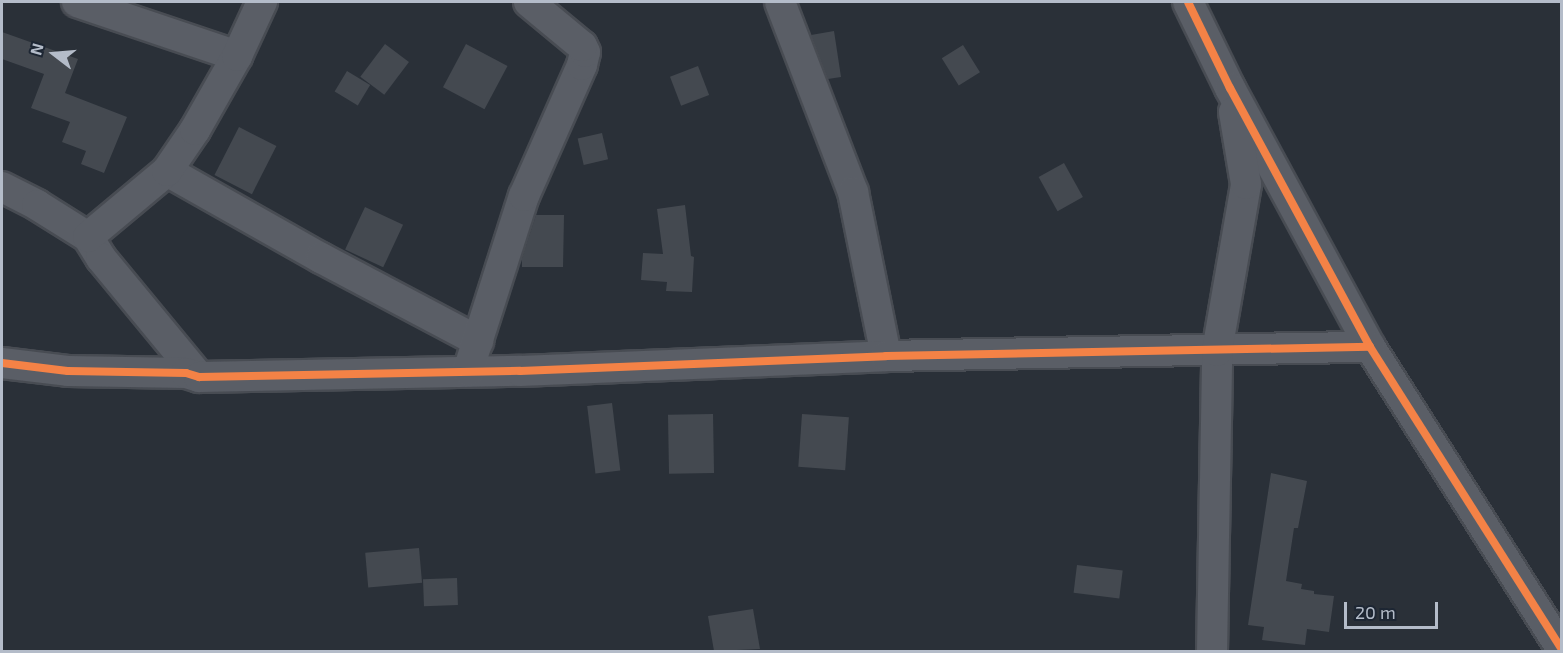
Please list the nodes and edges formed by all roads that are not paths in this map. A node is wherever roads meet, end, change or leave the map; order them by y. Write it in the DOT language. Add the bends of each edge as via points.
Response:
graph roads {
  1 [pos="77,2"];
  2 [pos="262,2"];
  3 [pos="529,2"];
  4 [pos="780,2"];
  5 [pos="1188,2"];
  6 [pos="237,56"];
  7 [pos="1230,88"];
  8 [pos="167,171"];
  9 [pos="2,187"];
  10 [pos="88,237"];
  11 [pos="478,341"];
  12 [pos="1370,347"];
  13 [pos="1217,351"];
  14 [pos="886,356"];
  15 [pos="2,363"];
  16 [pos="468,371"];
  17 [pos="198,377"];
  18 [pos="1562,649"];
  19 [pos="1212,651"];
  1 -- 6 [label="street"];
  2 -- 6 [label="street"];
  3 -- 11 [label="street" via="585,52 524,196"];
  4 -- 14 [label="street" via="853,192"];
  5 -- 7 [label="street"];
  6 -- 8 [label="street"];
  7 -- 12 [label="street"];
  7 -- 13 [label="street" via="1246,184"];
  8 -- 10 [label="street"];
  8 -- 11 [label="street"];
  9 -- 10 [label="street"];
  10 -- 17 [label="street"];
  11 -- 16 [label="street"];
  12 -- 13 [label="street"];
  12 -- 18 [label="street"];
  13 -- 14 [label="street"];
  13 -- 19 [label="street"];
  14 -- 16 [label="street"];
  15 -- 17 [label="street" via="68,371 186,373"];
  16 -- 17 [label="street"];
}
